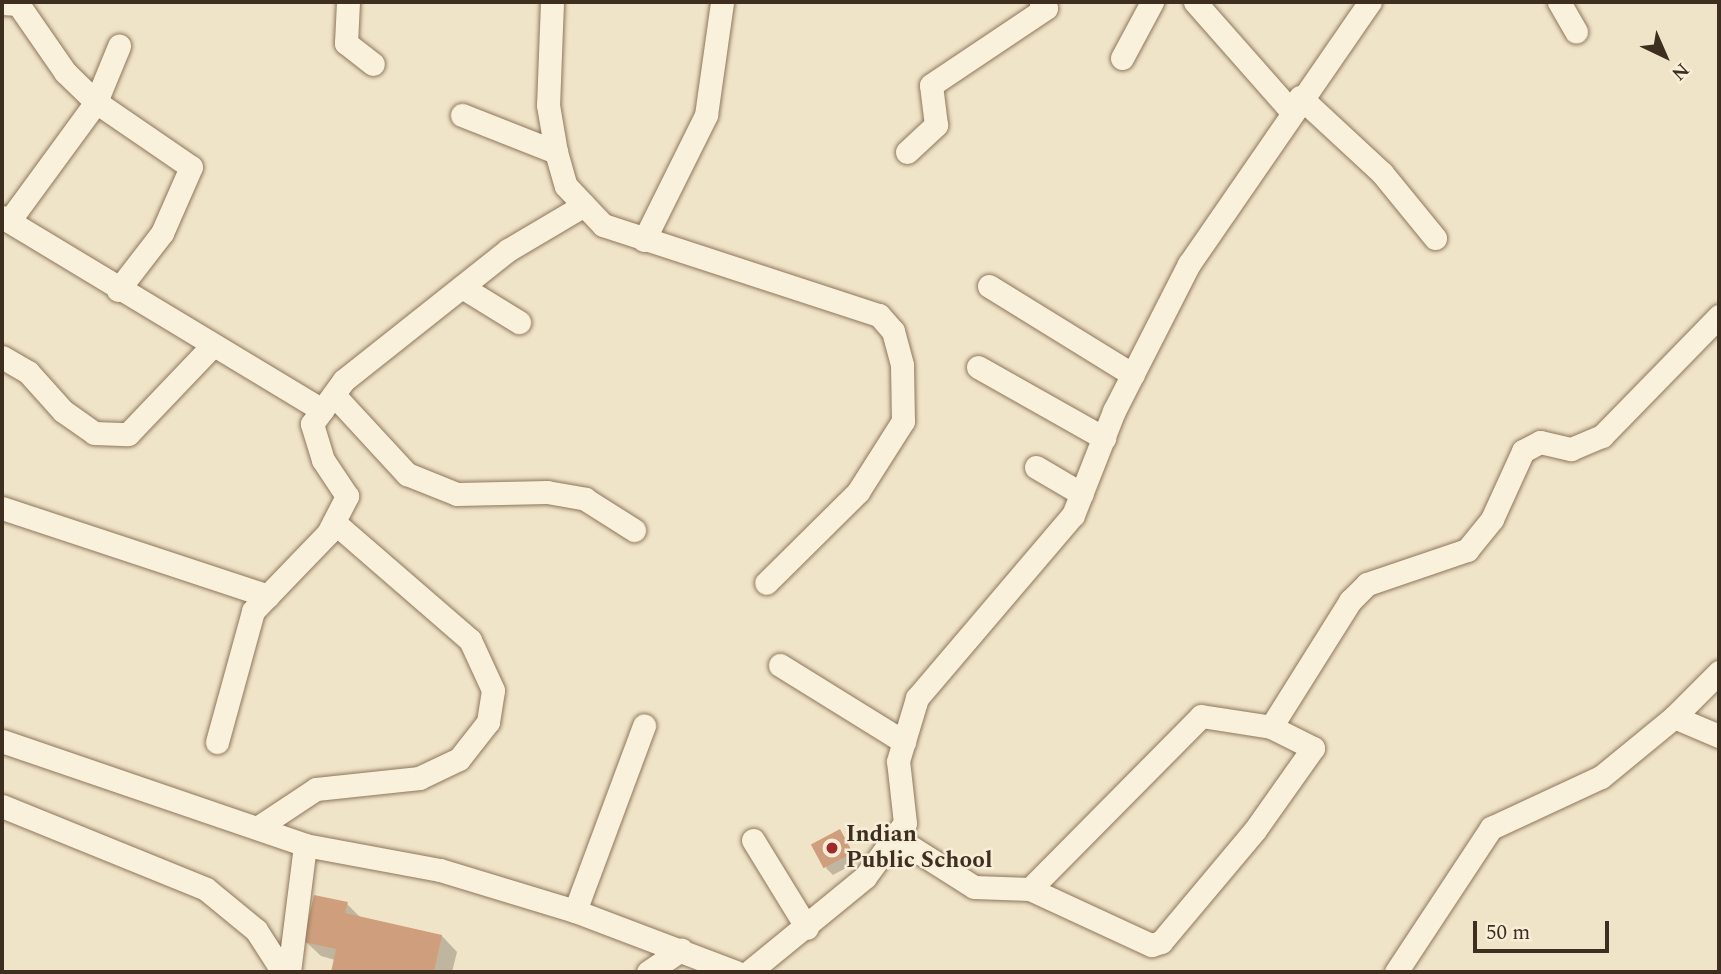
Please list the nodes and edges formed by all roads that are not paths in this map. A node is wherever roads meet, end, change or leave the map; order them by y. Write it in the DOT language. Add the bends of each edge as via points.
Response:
graph roads {
  1 [pos="348,2"];
  2 [pos="552,2"];
  3 [pos="722,2"];
  4 [pos="1041,2"];
  5 [pos="1152,2"];
  6 [pos="1195,2"];
  7 [pos="1370,2"];
  8 [pos="1559,2"];
  9 [pos="2,3"];
  10 [pos="1576,32"];
  11 [pos="119,46"];
  12 [pos="1122,58"];
  13 [pos="373,64"];
  14 [pos="96,102"];
  15 [pos="1295,104"];
  16 [pos="462,115"];
  17 [pos="556,152"];
  18 [pos="907,152"];
  19 [pos="584,205"];
  20 [pos="5,219"];
  21 [pos="1435,238"];
  22 [pos="644,240"];
  23 [pos="989,286"];
  24 [pos="463,287"];
  25 [pos="118,290"];
  26 [pos="1719,316"];
  27 [pos="519,322"];
  28 [pos="212,346"];
  29 [pos="2,357"];
  30 [pos="978,367"];
  31 [pos="1133,374"];
  32 [pos="328,402"];
  33 [pos="1104,438"];
  34 [pos="1037,467"];
  35 [pos="1082,494"];
  36 [pos="2,508"];
  37 [pos="334,522"];
  38 [pos="634,530"];
  39 [pos="766,583"];
  40 [pos="268,596"];
  41 [pos="780,665"];
  42 [pos="1719,672"];
  43 [pos="1674,717"];
  44 [pos="644,725"];
  45 [pos="1272,727"];
  46 [pos="1719,736"];
  47 [pos="2,741"];
  48 [pos="217,742"];
  49 [pos="904,742"];
  50 [pos="2,806"];
  51 [pos="260,825"];
  52 [pos="895,837"];
  53 [pos="753,840"];
  54 [pos="305,845"];
  55 [pos="1030,889"];
  56 [pos="575,911"];
  57 [pos="807,928"];
  58 [pos="681,950"];
  59 [pos="284,972"];
  60 [pos="289,972"];
  61 [pos="648,972"];
  62 [pos="736,972"];
  63 [pos="749,972"];
  64 [pos="1396,972"];
  1 -- 13 [label="street" via="346,43"];
  2 -- 17 [label="street" via="548,105"];
  3 -- 22 [label="street" via="706,115"];
  4 -- 18 [label="street" via="1046,8 931,85 936,125"];
  5 -- 12 [label="street"];
  6 -- 15 [label="street"];
  7 -- 15 [label="street"];
  8 -- 10 [label="street"];
  9 -- 14 [label="street" via="18,4 65,72"];
  11 -- 14 [label="street"];
  14 -- 20 [label="street"];
  14 -- 25 [label="street" via="191,167 162,233"];
  15 -- 21 [label="street" via="1382,173"];
  15 -- 31 [label="street" via="1189,264"];
  16 -- 17 [label="street"];
  17 -- 19 [label="street" via="566,186"];
  19 -- 22 [label="street" via="603,225"];
  19 -- 24 [label="street"];
  20 -- 25 [label="street"];
  22 -- 39 [label="street" via="879,315 893,331 902,365 903,421 858,492"];
  23 -- 31 [label="street"];
  24 -- 27 [label="street"];
  24 -- 32 [label="street"];
  25 -- 28 [label="street"];
  26 -- 45 [label="street" via="1602,436 1571,449 1540,442 1523,451 1492,519 1467,550 1367,584 1350,601"];
  28 -- 29 [label="street" via="128,434 94,433 63,411 28,372"];
  28 -- 32 [label="street"];
  30 -- 33 [label="street"];
  31 -- 33 [label="street"];
  32 -- 37 [label="street" via="312,424 323,460 347,496"];
  32 -- 38 [label="street" via="407,474 457,494 547,492 585,499"];
  33 -- 35 [label="street"];
  34 -- 35 [label="street"];
  35 -- 49 [label="street" via="1073,515 917,698"];
  36 -- 40 [label="street"];
  37 -- 40 [label="street"];
  37 -- 51 [label="street" via="470,640 494,690 488,722 459,759 419,778 316,789"];
  40 -- 48 [label="street" via="253,611"];
  41 -- 49 [label="street"];
  42 -- 43 [label="street"];
  43 -- 46 [label="street"];
  43 -- 64 [label="street" via="1601,777 1491,828"];
  44 -- 56 [label="street"];
  45 -- 55 [label="street" via="1201,716"];
  45 -- 55 [label="street" via="1313,748 1255,830 1161,942 1151,945"];
  47 -- 51 [label="street"];
  49 -- 52 [label="street" via="898,761 905,823"];
  50 -- 59 [label="street" via="206,889 256,930"];
  51 -- 54 [label="street"];
  52 -- 55 [label="street" via="974,887"];
  52 -- 57 [label="street" via="865,877"];
  53 -- 57 [label="street"];
  54 -- 56 [label="street" via="440,870"];
  54 -- 60 [label="street"];
  56 -- 58 [label="street"];
  57 -- 63 [label="street"];
  58 -- 61 [label="street"];
  58 -- 62 [label="street"];
}
